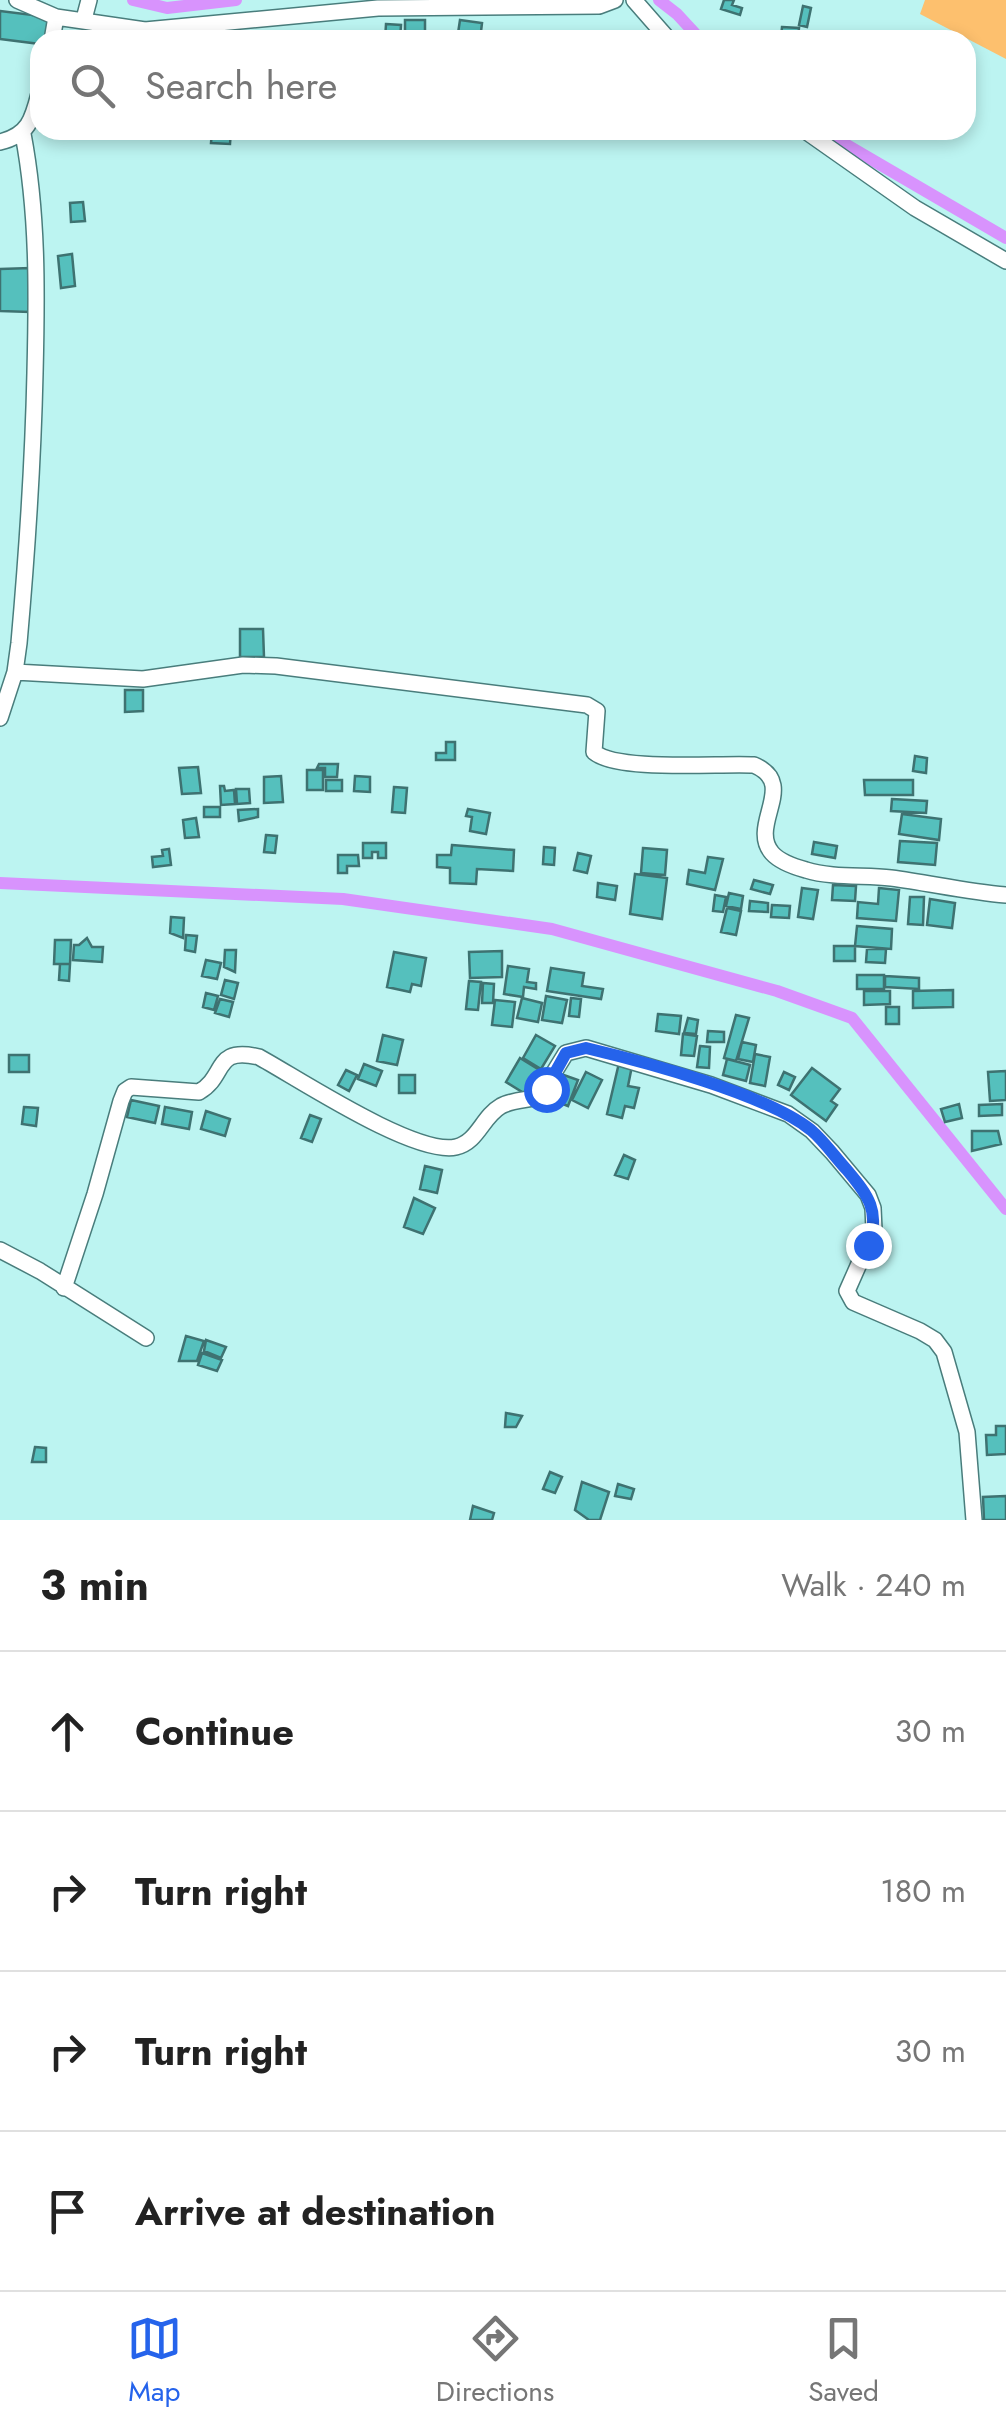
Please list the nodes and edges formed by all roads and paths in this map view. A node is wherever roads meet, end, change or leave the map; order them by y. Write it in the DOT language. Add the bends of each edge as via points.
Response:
graph roads {
  1 [pos="16,0"];
  2 [pos="89,0"];
  3 [pos="615,0"];
  4 [pos="634,0"];
  5 [pos="56,17"];
  6 [pos="84,20"];
  7 [pos="54,30"];
  8 [pos="661,30"];
  9 [pos="30,124"];
  10 [pos="23,134"];
  11 [pos="818,140"];
  12 [pos="0,142"];
  13 [pos="1006,261"];
  14 [pos="14,672"];
  15 [pos="0,718"];
  16 [pos="1006,896"];
  17 [pos="0,1250"];
  18 [pos="64,1288"];
  19 [pos="146,1338"];
  20 [pos="974,1520"];
  1 -- 5 [label="street"];
  2 -- 6 [label="street"];
  3 -- 6 [label="street" via="598,6 345,10 145,30"];
  4 -- 8 [label="street"];
  5 -- 6 [label="street"];
  5 -- 7 [label="street"];
  9 -- 10 [label="street"];
  10 -- 12 [label="street"];
  10 -- 14 [label="street" via="37,298 29,535"];
  11 -- 13 [label="street"];
  14 -- 15 [label="street"];
  14 -- 16 [label="street" via="143,679 276,666 586,705 597,711 594,752 601,758 766,770 773,798 767,844 784,862 810,872"];
  17 -- 18 [label="street"];
  18 -- 19 [label="street"];
  18 -- 20 [label="street" via="121,1101 131,1087 199,1092 224,1060 243,1053 439,1149 474,1138 502,1106 539,1097 566,1053 600,1052 788,1114 812,1131 868,1196 874,1230 847,1291 853,1302 920,1331 944,1352 966,1432"];
}
